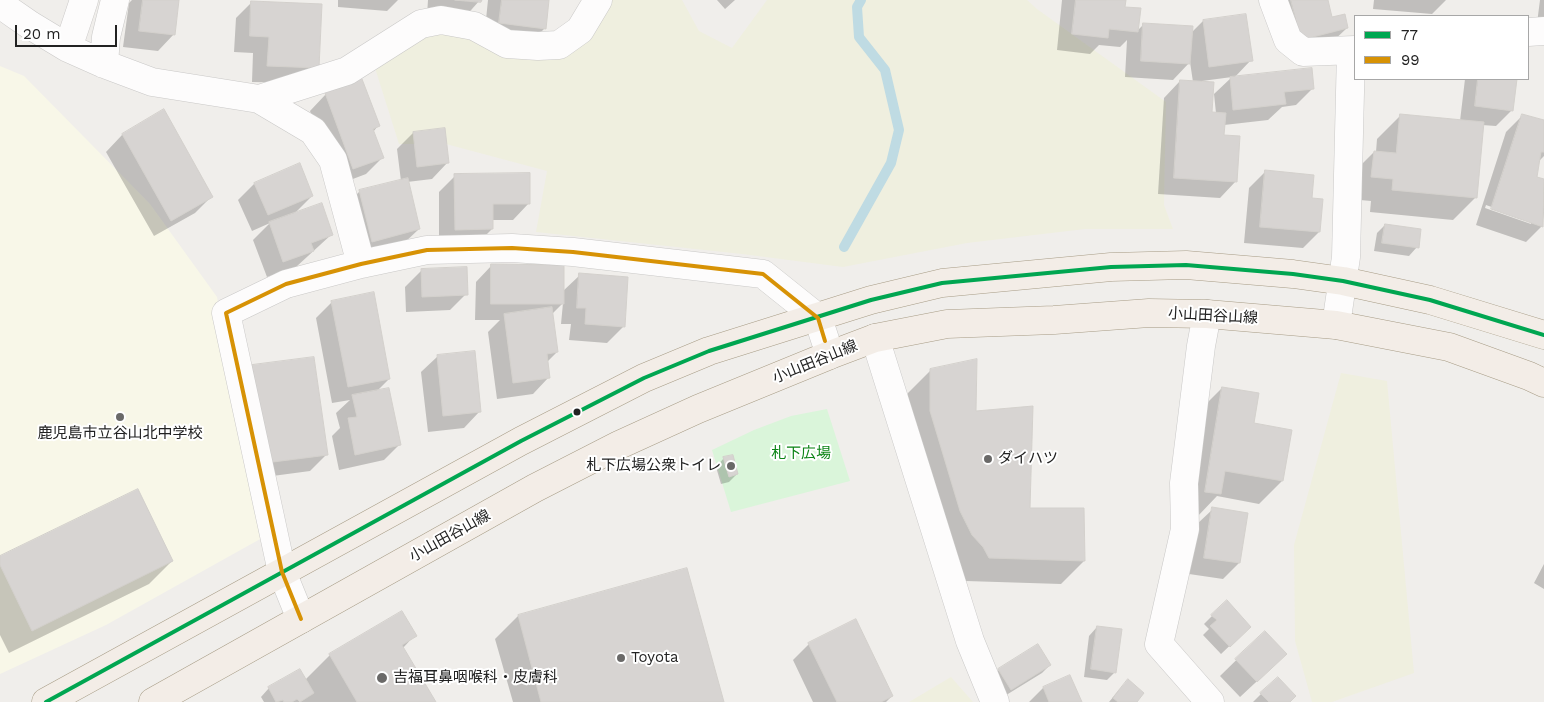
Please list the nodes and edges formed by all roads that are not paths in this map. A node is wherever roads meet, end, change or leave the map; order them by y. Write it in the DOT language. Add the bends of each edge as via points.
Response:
graph roads {
  1 [pos="0,0"];
  2 [pos="84,0"];
  3 [pos="115,0"];
  4 [pos="598,0"];
  5 [pos="1273,0"];
  6 [pos="1544,31"];
  7 [pos="1529,32"];
  8 [pos="68,48"];
  9 [pos="1353,51"];
  10 [pos="104,64"];
  11 [pos="259,99"];
  12 [pos="361,264"];
  13 [pos="1343,281"];
  14 [pos="1207,314"];
  15 [pos="818,318"];
  16 [pos="1336,325"];
  17 [pos="1544,335"];
  18 [pos="875,338"];
  19 [pos="830,355"];
  20 [pos="1544,383"];
  21 [pos="282,572"];
  22 [pos="301,619"];
  23 [pos="156,701"];
  24 [pos="46,702"];
  25 [pos="995,702"];
  26 [pos="1210,702"];
  1 -- 8 [label="street" via="4,7"];
  2 -- 8 [label="street"];
  3 -- 10 [label="street" via="106,37"];
  4 -- 11 [label="street" via="580,30 559,45 507,44 474,26 441,20 421,24 347,72"];
  5 -- 9 [label="street" via="1288,40 1303,52"];
  6 -- 7 [label="street"];
  8 -- 10 [label="street"];
  9 -- 13 [label="street"];
  10 -- 11 [label="street" via="152,82"];
  11 -- 12 [label="street" via="313,131 334,160"];
  12 -- 15 [label="street" via="427,250 512,248 763,274"];
  12 -- 21 [label="street" via="286,284 226,313"];
  13 -- 15 [label="main road" via="1186,265 1110,267 942,283 871,300"];
  13 -- 16 [label="street"];
  13 -- 17 [label="main road" via="1430,300"];
  14 -- 16 [label="main road, 小山田谷山線"];
  14 -- 18 [label="main road, 小山田谷山線" via="1149,313 947,324"];
  14 -- 26 [label="street" via="1184,483 1185,529 1160,644"];
  15 -- 19 [label="street"];
  15 -- 21 [label="main road" via="709,351 644,378 521,441"];
  16 -- 20 [label="main road, 小山田谷山線" via="1448,347"];
  18 -- 19 [label="main road, 小山田谷山線"];
  18 -- 25 [label="street" via="970,641"];
  19 -- 22 [label="main road, 小山田谷山線" via="619,445 535,488"];
  21 -- 22 [label="street"];
  21 -- 24 [label="main road"];
  22 -- 23 [label="main road, 小山田谷山線"];
}
